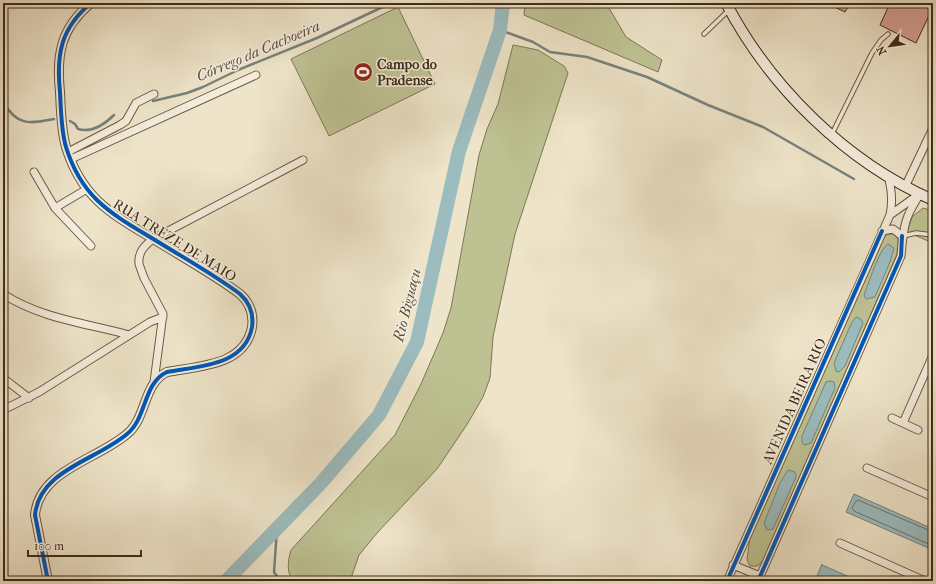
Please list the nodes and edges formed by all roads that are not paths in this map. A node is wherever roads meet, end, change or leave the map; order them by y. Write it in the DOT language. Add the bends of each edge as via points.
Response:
graph roads {
  1 [pos="91,3"];
  2 [pos="727,6"];
  3 [pos="704,34"];
  4 [pos="888,34"];
  5 [pos="256,75"];
  6 [pos="154,94"];
  7 [pos="933,128"];
  8 [pos="832,135"];
  9 [pos="69,155"];
  10 [pos="303,160"];
  11 [pos="34,172"];
  12 [pos="888,176"];
  13 [pos="905,187"];
  14 [pos="87,188"];
  15 [pos="920,194"];
  16 [pos="933,200"];
  17 [pos="54,208"];
  18 [pos="890,215"];
  19 [pos="882,230"];
  20 [pos="933,235"];
  21 [pos="902,236"];
  22 [pos="153,239"];
  23 [pos="91,246"];
  24 [pos="3,294"];
  25 [pos="164,317"];
  26 [pos="129,335"];
  27 [pos="933,355"];
  28 [pos="3,378"];
  29 [pos="154,382"];
  30 [pos="29,398"];
  31 [pos="3,410"];
  32 [pos="892,418"];
  33 [pos="903,423"];
  34 [pos="918,430"];
  35 [pos="867,468"];
  36 [pos="933,497"];
  37 [pos="840,543"];
  38 [pos="733,565"];
  39 [pos="759,579"];
  40 [pos="48,581"];
  41 [pos="726,581"];
  42 [pos="926,581"];
  1 -- 9 [label="street, RUA TREZE DE MAIO" via="72,22 60,54 59,82 64,138"];
  2 -- 3 [label="lane"];
  2 -- 8 [label="main road" via="746,38 780,81"];
  4 -- 8 [label="lane" via="872,53"];
  5 -- 9 [label="street"];
  6 -- 9 [label="street" via="136,104 120,125"];
  7 -- 13 [label="street"];
  8 -- 12 [label="main road"];
  9 -- 14 [label="street, RUA TREZE DE MAIO"];
  10 -- 22 [label="street"];
  11 -- 17 [label="street"];
  12 -- 13 [label="main road"];
  12 -- 18 [label="street, AVENIDA BEIRA RIO" via="892,189"];
  13 -- 15 [label="main road"];
  14 -- 17 [label="street"];
  14 -- 22 [label="street, RUA TREZE DE MAIO" via="108,212"];
  15 -- 16 [label="main road"];
  15 -- 18 [label="street, AVENIDA BEIRA RIO"];
  15 -- 21 [label="street" via="912,207"];
  17 -- 23 [label="street"];
  18 -- 19 [label="street, AVENIDA BEIRA RIO"];
  19 -- 21 [label="street" via="893,229"];
  19 -- 38 [label="street, AVENIDA BEIRA RIO"];
  20 -- 21 [label="lane" via="916,233"];
  21 -- 39 [label="street" via="901,256"];
  22 -- 25 [label="street" via="140,253 139,264"];
  22 -- 29 [label="street, RUA TREZE DE MAIO" via="240,294 249,304 253,320 245,345 233,356 214,363 167,372"];
  24 -- 26 [label="street" via="55,318"];
  25 -- 26 [label="street"];
  25 -- 29 [label="street"];
  26 -- 30 [label="street"];
  27 -- 33 [label="street"];
  28 -- 30 [label="street"];
  29 -- 40 [label="street" via="132,431 57,476 39,497 35,515"];
  30 -- 31 [label="street"];
  32 -- 33 [label="street"];
  33 -- 34 [label="street"];
  35 -- 36 [label="street"];
  37 -- 42 [label="street"];
  38 -- 39 [label="street"];
  38 -- 41 [label="street, AVENIDA BEIRA RIO"];
}
